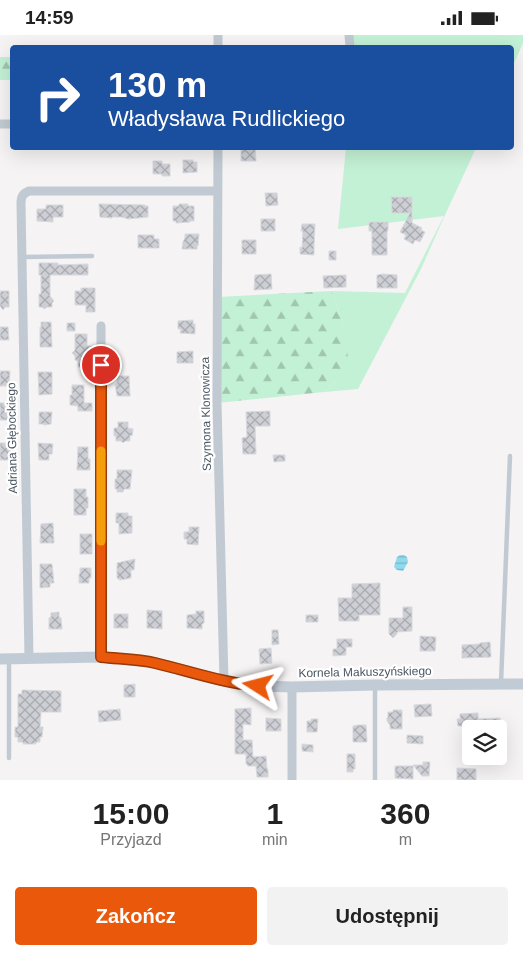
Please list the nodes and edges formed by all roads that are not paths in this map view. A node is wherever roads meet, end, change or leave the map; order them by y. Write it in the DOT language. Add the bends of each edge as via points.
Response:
graph roads {
  1 [pos="218,150"];
  2 [pos="218,191"];
  3 [pos="92,256"];
  4 [pos="22,257"];
  5 [pos="101,327"];
  6 [pos="510,456"];
  7 [pos="101,657"];
  8 [pos="29,658"];
  9 [pos="5,659"];
  10 [pos="224,681"];
  11 [pos="501,684"];
  12 [pos="523,684"];
  13 [pos="375,685"];
  14 [pos="292,687"];
  15 [pos="9,758"];
  16 [pos="292,780"];
  17 [pos="375,780"];
  1 -- 2 [label="street, Szymona Klonowicza"];
  2 -- 4 [label="street, Adriana Głębockiego" via="29,191 21,197"];
  2 -- 10 [label="street, Szymona Klonowicza" via="217,403"];
  3 -- 4 [label="lane"];
  4 -- 8 [label="street, Adriana Głębockiego"];
  5 -- 7 [label="street"];
  6 -- 11 [label="lane"];
  7 -- 8 [label="street, Kornela Makuszyńskiego"];
  7 -- 10 [label="street, Kornela Makuszyńskiego" via="152,662"];
  8 -- 9 [label="street, Kornela Makuszyńskiego"];
  9 -- 15 [label="lane"];
  10 -- 14 [label="street, Kornela Makuszyńskiego"];
  11 -- 12 [label="street, Kornela Makuszyńskiego"];
  11 -- 13 [label="street, Kornela Makuszyńskiego"];
  13 -- 14 [label="street, Kornela Makuszyńskiego"];
  13 -- 17 [label="lane"];
  14 -- 16 [label="street"];
}
